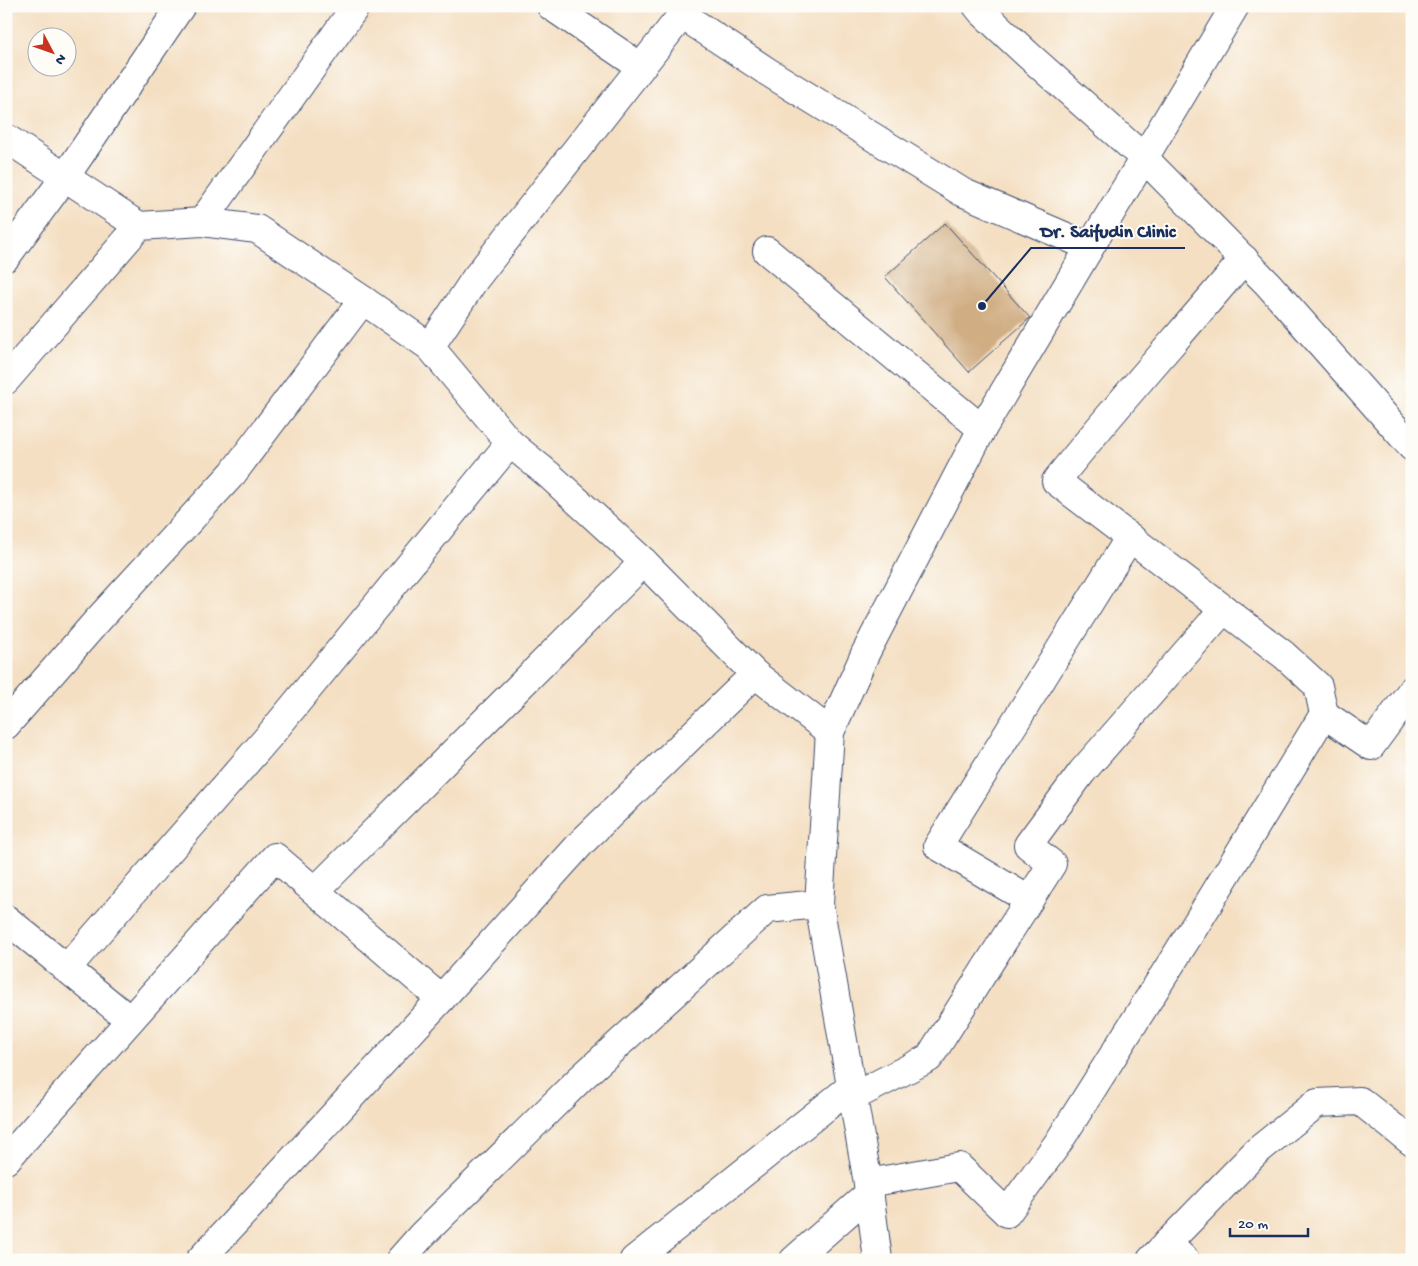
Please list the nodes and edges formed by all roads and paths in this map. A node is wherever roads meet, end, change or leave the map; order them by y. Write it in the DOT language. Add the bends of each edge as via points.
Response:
graph roads {
  1 [pos="181,6"];
  2 [pos="356,6"];
  3 [pos="550,6"];
  4 [pos="978,6"];
  5 [pos="1235,6"];
  6 [pos="686,10"];
  7 [pos="642,67"];
  8 [pos="6,138"];
  9 [pos="1144,158"];
  10 [pos="65,177"];
  11 [pos="202,222"];
  12 [pos="139,226"];
  13 [pos="1090,247"];
  14 [pos="767,251"];
  15 [pos="6,257"];
  16 [pos="1244,259"];
  17 [pos="363,300"];
  18 [pos="430,347"];
  19 [pos="6,380"];
  20 [pos="982,429"];
  21 [pos="510,442"];
  22 [pos="1412,447"];
  23 [pos="1130,537"];
  24 [pos="644,562"];
  25 [pos="1224,609"];
  26 [pos="755,674"];
  27 [pos="1412,690"];
  28 [pos="1324,714"];
  29 [pos="6,725"];
  30 [pos="830,732"];
  31 [pos="314,891"];
  32 [pos="1029,900"];
  33 [pos="819,904"];
  34 [pos="6,919"];
  35 [pos="66,969"];
  36 [pos="440,999"];
  37 [pos="130,1020"];
  38 [pos="852,1092"];
  39 [pos="1412,1142"];
  40 [pos="6,1160"];
  41 [pos="869,1188"];
  42 [pos="1168,1254"];
  43 [pos="200,1260"];
  44 [pos="400,1260"];
  45 [pos="634,1260"];
  46 [pos="794,1260"];
  47 [pos="878,1260"];
  1 -- 10 [label="street"];
  2 -- 11 [label="street"];
  3 -- 7 [label="street"];
  4 -- 9 [label="street"];
  5 -- 9 [label="street"];
  6 -- 7 [label="street"];
  6 -- 13 [label="street" via="768,72 962,192"];
  7 -- 18 [label="street" via="475,279"];
  8 -- 10 [label="street"];
  9 -- 13 [label="street"];
  9 -- 16 [label="street"];
  10 -- 12 [label="street"];
  10 -- 15 [label="street"];
  11 -- 12 [label="street"];
  11 -- 17 [label="street" via="257,229"];
  12 -- 19 [label="street"];
  13 -- 20 [label="street"];
  14 -- 20 [label="street"];
  16 -- 22 [label="street"];
  16 -- 23 [label="street" via="1056,481"];
  17 -- 18 [label="street"];
  17 -- 29 [label="street" via="233,473"];
  18 -- 21 [label="street"];
  20 -- 30 [label="street" via="865,654"];
  21 -- 24 [label="street"];
  21 -- 35 [label="street" via="270,735"];
  23 -- 25 [label="street"];
  23 -- 32 [label="street" via="938,846"];
  24 -- 26 [label="street"];
  24 -- 31 [label="street"];
  25 -- 28 [label="street" via="1318,686"];
  25 -- 32 [label="street" via="1082,772 1028,845 1052,864"];
  26 -- 30 [label="street"];
  26 -- 36 [label="street" via="583,841"];
  27 -- 28 [label="street" via="1371,746"];
  28 -- 41 [label="street" via="1058,1143 1007,1213 959,1167"];
  30 -- 33 [label="street"];
  31 -- 36 [label="street"];
  31 -- 37 [label="street" via="275,857"];
  32 -- 38 [label="street" via="928,1058"];
  33 -- 38 [label="street"];
  33 -- 44 [label="street" via="767,909 580,1079"];
  34 -- 35 [label="street"];
  35 -- 37 [label="street"];
  36 -- 43 [label="street"];
  37 -- 40 [label="street"];
  38 -- 41 [label="street"];
  38 -- 45 [label="street"];
  39 -- 42 [label="street" via="1360,1101 1317,1103 1256,1152"];
  41 -- 46 [label="street"];
  41 -- 47 [label="street"];
}
